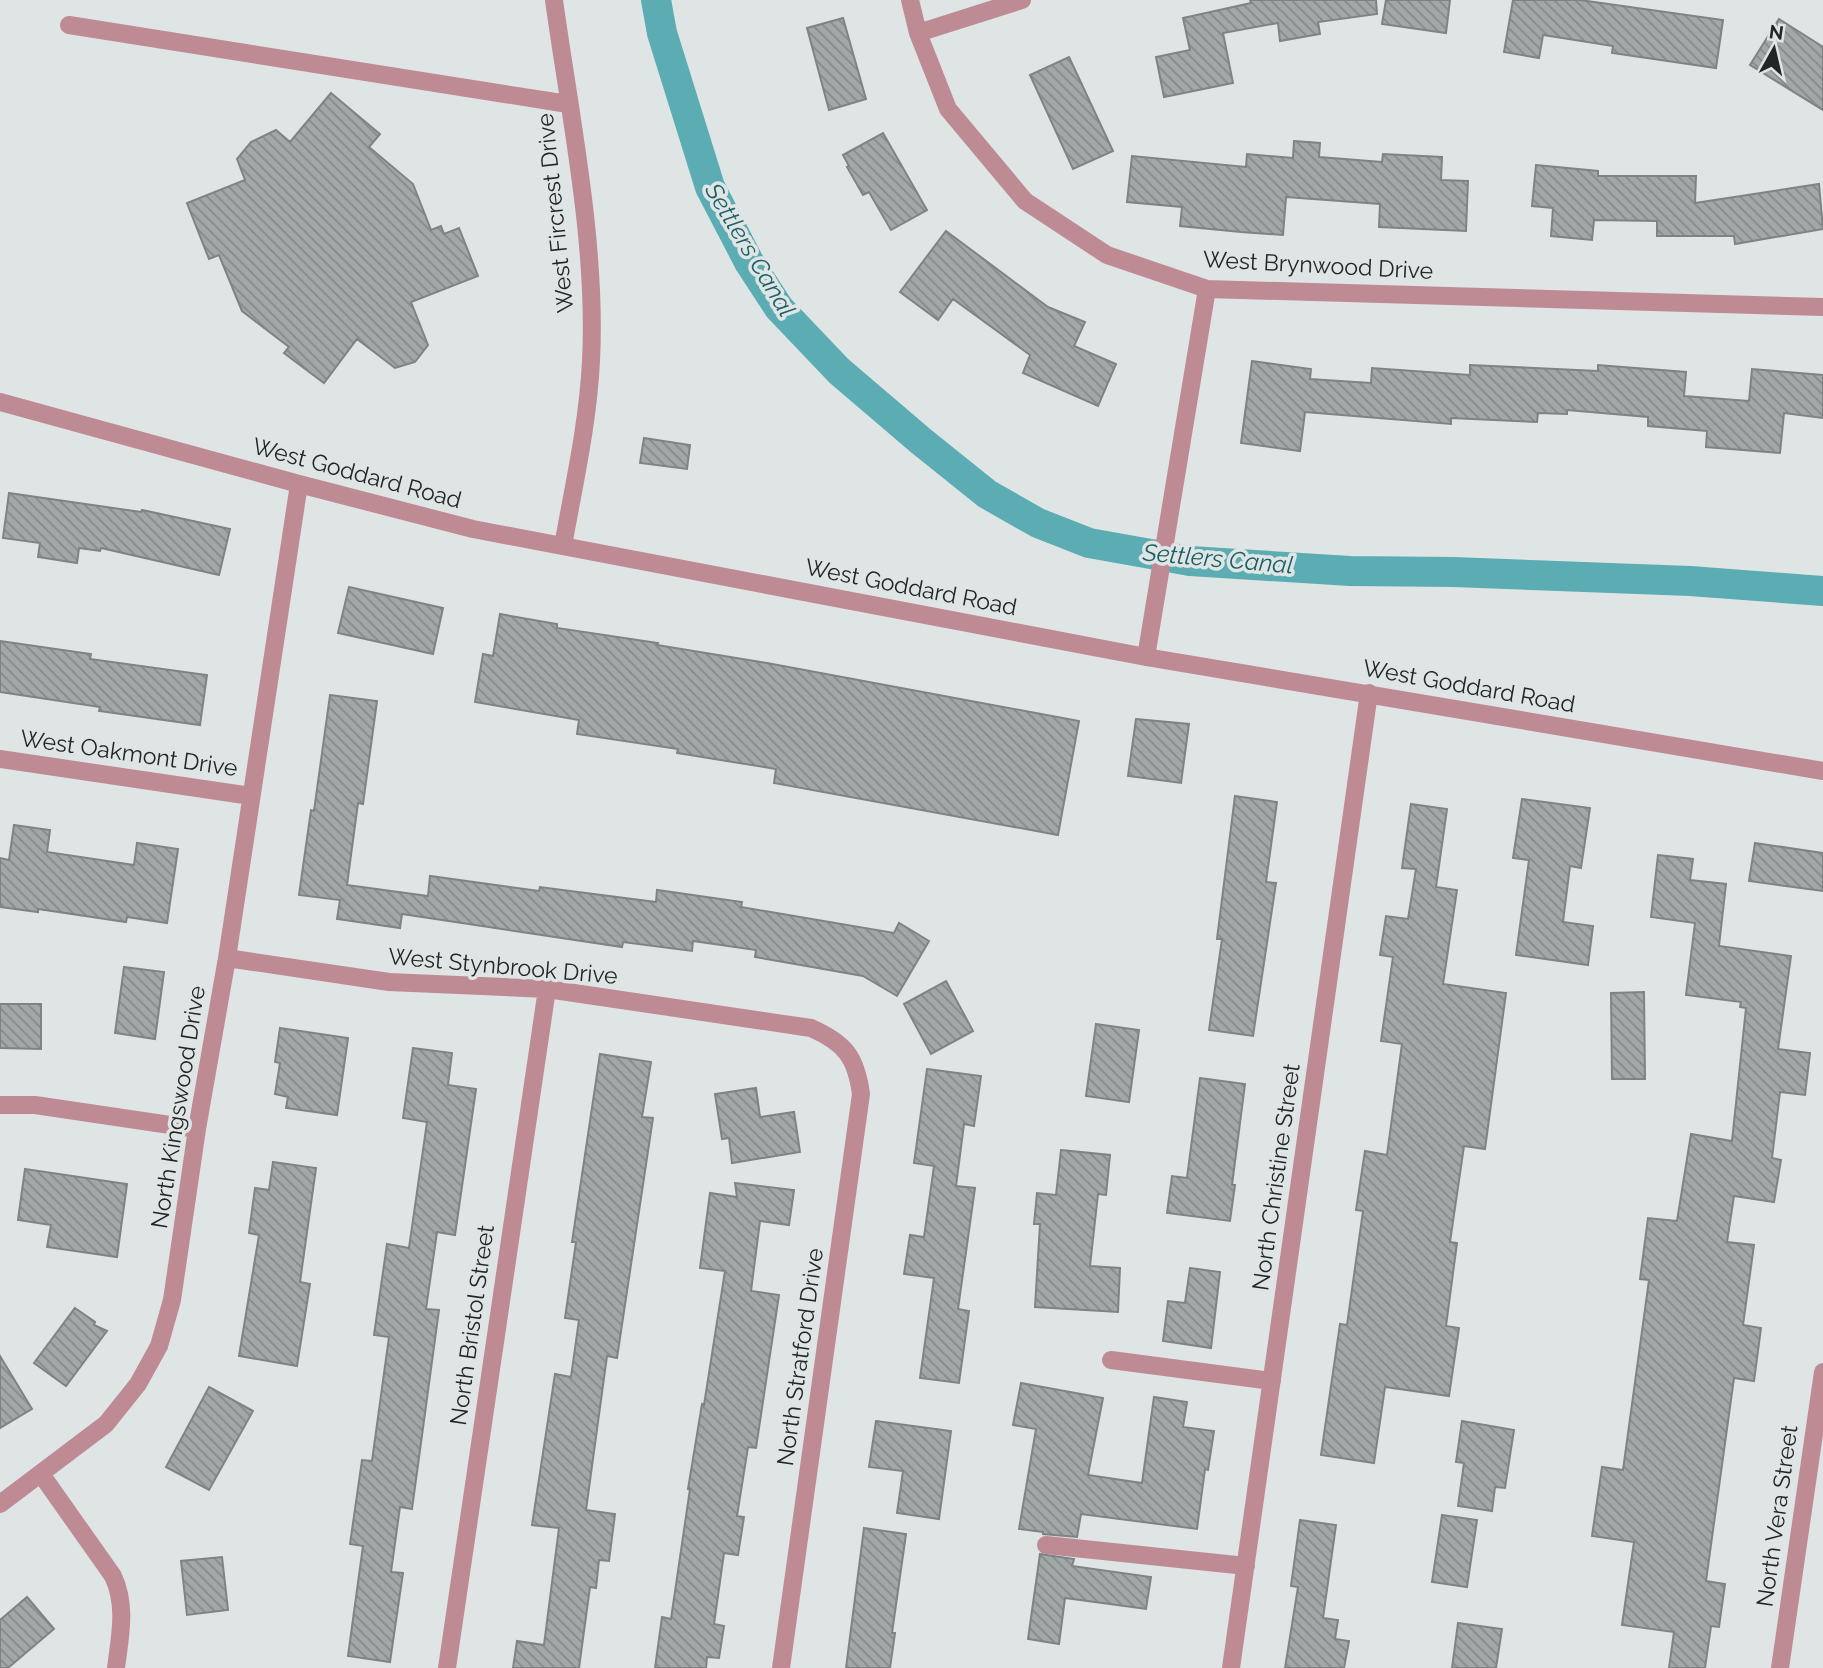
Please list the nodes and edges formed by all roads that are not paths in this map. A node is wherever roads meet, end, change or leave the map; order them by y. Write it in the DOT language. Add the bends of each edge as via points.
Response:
graph roads {
  1 [pos="554,0"];
  2 [pos="911,0"];
  3 [pos="1023,0"];
  4 [pos="69,25"];
  5 [pos="918,33"];
  6 [pos="568,104"];
  7 [pos="1207,289"];
  8 [pos="1823,307"];
  9 [pos="0,402"];
  10 [pos="299,484"];
  11 [pos="563,545"];
  12 [pos="1146,657"];
  13 [pos="1368,693"];
  14 [pos="0,759"];
  15 [pos="1823,771"];
  16 [pos="251,796"];
  17 [pos="227,958"];
  18 [pos="547,989"];
  19 [pos="849,1054"];
  20 [pos="0,1105"];
  21 [pos="197,1129"];
  22 [pos="1111,1360"];
  23 [pos="1823,1371"];
  24 [pos="1272,1381"];
  25 [pos="41,1474"];
  26 [pos="0,1504"];
  27 [pos="1046,1545"];
  28 [pos="1246,1566"];
  29 [pos="116,1668"];
  30 [pos="447,1668"];
  31 [pos="781,1668"];
  32 [pos="1231,1668"];
  33 [pos="1780,1668"];
  1 -- 6 [label="street, West Fircrest Drive"];
  2 -- 5 [label="street, West Brynwood Drive"];
  3 -- 5 [label="street"];
  4 -- 6 [label="street"];
  5 -- 7 [label="street, West Brynwood Drive" via="948,109 1025,201 1107,255"];
  6 -- 11 [label="street, West Fircrest Drive" via="592,300 584,433"];
  7 -- 8 [label="street, West Brynwood Drive"];
  7 -- 12 [label="street"];
  9 -- 10 [label="street, West Goddard Road"];
  10 -- 11 [label="street, West Goddard Road" via="473,528"];
  10 -- 16 [label="street, North Kingswood Drive"];
  11 -- 12 [label="street, West Goddard Road"];
  12 -- 13 [label="street, West Goddard Road"];
  13 -- 15 [label="street, West Goddard Road"];
  13 -- 24 [label="street, North Christine Street"];
  14 -- 16 [label="street, West Oakmont Drive"];
  16 -- 17 [label="street, North Kingswood Drive"];
  17 -- 18 [label="street, West Stynbrook Drive" via="388,982"];
  17 -- 21 [label="street, North Kingswood Drive"];
  18 -- 19 [label="street, West Stynbrook Drive" via="811,1028 834,1038"];
  18 -- 30 [label="street, North Bristol Street"];
  19 -- 31 [label="street, North Stratford Drive" via="861,1094"];
  20 -- 21 [label="street" via="35,1105"];
  21 -- 25 [label="street, North Kingswood Drive" via="172,1300 159,1346 138,1384 106,1424"];
  22 -- 24 [label="street"];
  23 -- 33 [label="street, North Vera Street"];
  24 -- 28 [label="street, North Christine Street"];
  25 -- 26 [label="street, North Kingswood Drive"];
  25 -- 29 [label="street" via="119,1589 122,1623"];
  27 -- 28 [label="street"];
  28 -- 32 [label="street, North Christine Street"];
}
